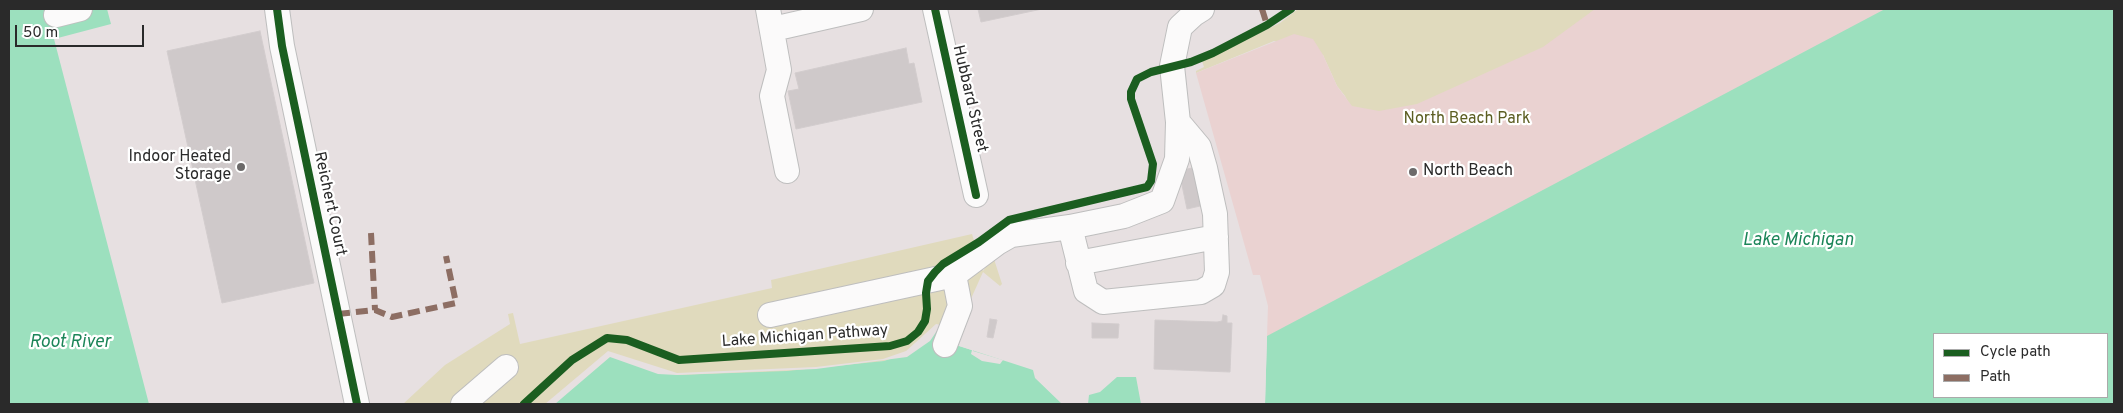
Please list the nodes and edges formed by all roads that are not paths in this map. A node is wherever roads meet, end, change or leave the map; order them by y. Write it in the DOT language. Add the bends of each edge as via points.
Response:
graph roads {
  1 [pos="80,9"];
  2 [pos="277,9"];
  3 [pos="861,9"];
  4 [pos="935,9"];
  5 [pos="1202,9"];
  6 [pos="56,15"];
  7 [pos="771,19"];
  8 [pos="1178,122"];
  9 [pos="787,171"];
  10 [pos="976,195"];
  11 [pos="1070,227"];
  12 [pos="1216,237"];
  13 [pos="1078,263"];
  14 [pos="954,275"];
  15 [pos="770,315"];
  16 [pos="945,345"];
  17 [pos="506,367"];
  18 [pos="357,404"];
  19 [pos="463,404"];
  1 -- 6 [label="street"];
  2 -- 18 [label="street, Reichert Court"];
  3 -- 7 [label="street"];
  4 -- 10 [label="street, Hubbard Street"];
  5 -- 8 [label="street" via="1180,27 1172,66"];
  7 -- 9 [label="street" via="779,70 772,96"];
  8 -- 11 [label="street" via="1178,159 1162,202 1124,216"];
  8 -- 12 [label="street" via="1199,146 1215,214"];
  11 -- 13 [label="street"];
  11 -- 14 [label="street" via="1011,235"];
  12 -- 13 [label="street"];
  12 -- 13 [label="street" via="1217,272 1213,285 1201,292 1103,302 1086,291"];
  14 -- 15 [label="street"];
  14 -- 16 [label="street" via="960,306"];
  17 -- 19 [label="street"];
}
